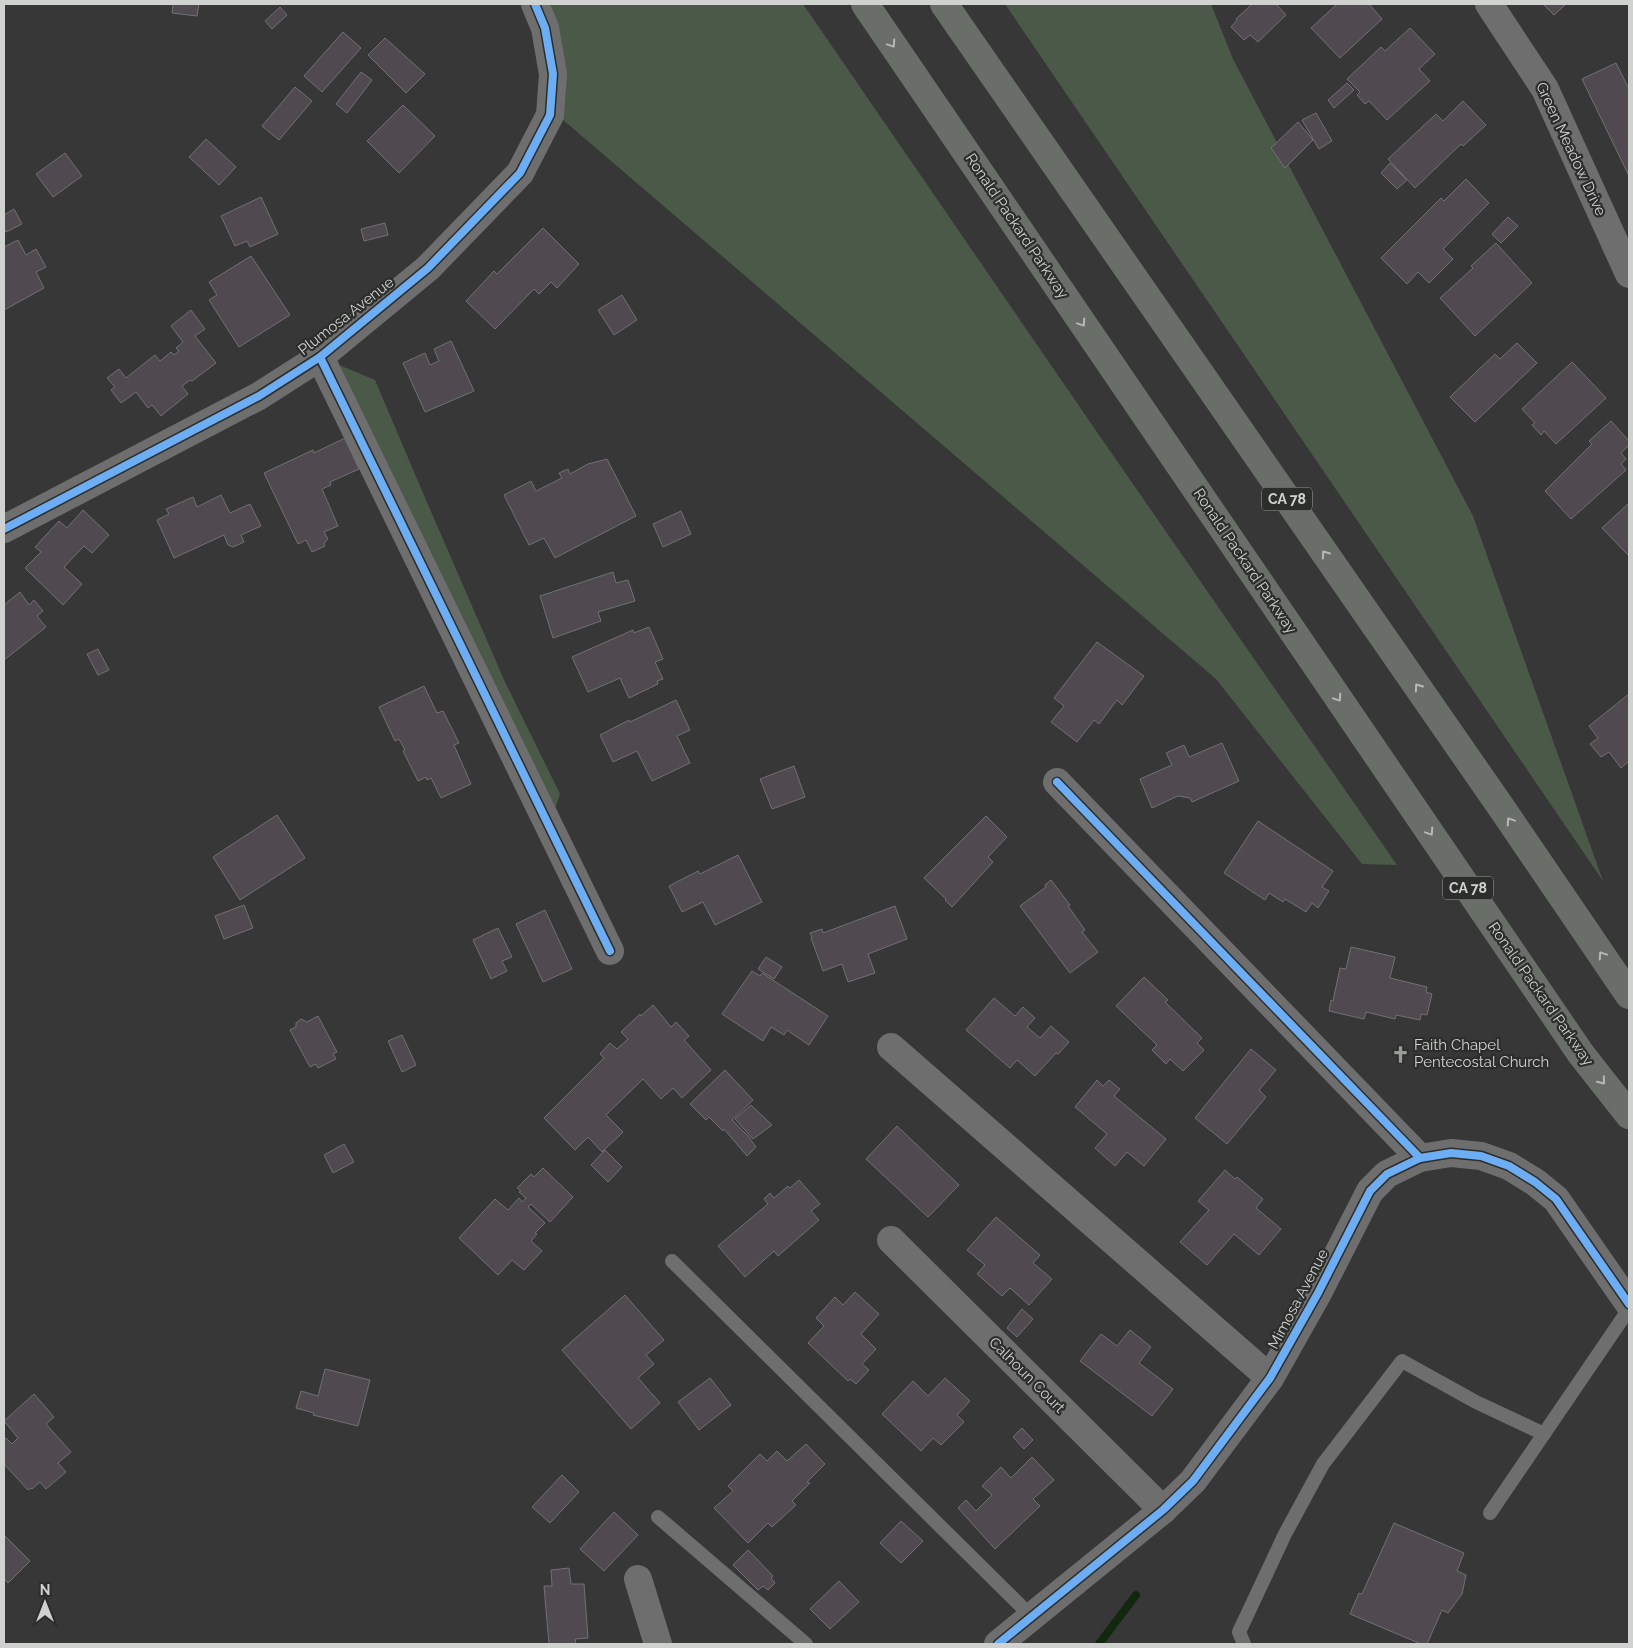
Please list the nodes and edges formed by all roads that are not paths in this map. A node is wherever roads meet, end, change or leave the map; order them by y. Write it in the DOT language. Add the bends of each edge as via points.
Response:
graph roads {
  1 [pos="535,4"];
  2 [pos="865,4"];
  3 [pos="944,4"];
  4 [pos="1489,4"];
  5 [pos="1629,274"];
  6 [pos="320,357"];
  7 [pos="4,529"];
  8 [pos="1057,782"];
  9 [pos="610,951"];
  10 [pos="1629,995"];
  11 [pos="891,1047"];
  12 [pos="1629,1115"];
  13 [pos="1420,1158"];
  14 [pos="891,1240"];
  15 [pos="672,1261"];
  16 [pos="1629,1304"];
  17 [pos="1629,1309"];
  18 [pos="1270,1378"];
  19 [pos="1544,1434"];
  20 [pos="1163,1510"];
  21 [pos="1490,1513"];
  22 [pos="658,1517"];
  23 [pos="638,1579"];
  24 [pos="1032,1617"];
  25 [pos="658,1644"];
  26 [pos="806,1644"];
  27 [pos="998,1644"];
  28 [pos="1244,1644"];
  1 -- 6 [label="street, Plumosa Avenue" via="545,28 553,74 550,115 520,173 428,268"];
  2 -- 12 [label="highway, Ronald Packard Parkway / CA 78, one-way" via="1581,1054"];
  10 -- 3 [label="highway, CA 78, one-way"];
  4 -- 5 [label="street, Green Meadow Drive" via="1545,88"];
  6 -- 7 [label="street, Plumosa Avenue" via="259,396"];
  6 -- 9 [label="street"];
  8 -- 13 [label="street"];
  11 -- 18 [label="street"];
  13 -- 16 [label="street, Mimosa Avenue" via="1451,1153 1481,1156 1509,1166 1535,1182 1556,1199"];
  13 -- 18 [label="street, Mimosa Avenue" via="1387,1174 1370,1191"];
  14 -- 20 [label="street, Calhoun Court"];
  15 -- 24 [label="lane"];
  17 -- 19 [label="lane"];
  18 -- 20 [label="street, Mimosa Avenue" via="1193,1481"];
  19 -- 21 [label="lane"];
  19 -- 28 [label="lane" via="1476,1402 1402,1361 1323,1464 1285,1534 1239,1632"];
  20 -- 24 [label="street, Mimosa Avenue"];
  22 -- 26 [label="lane"];
  23 -- 25 [label="street"];
  24 -- 27 [label="street, Mimosa Avenue"];
}
